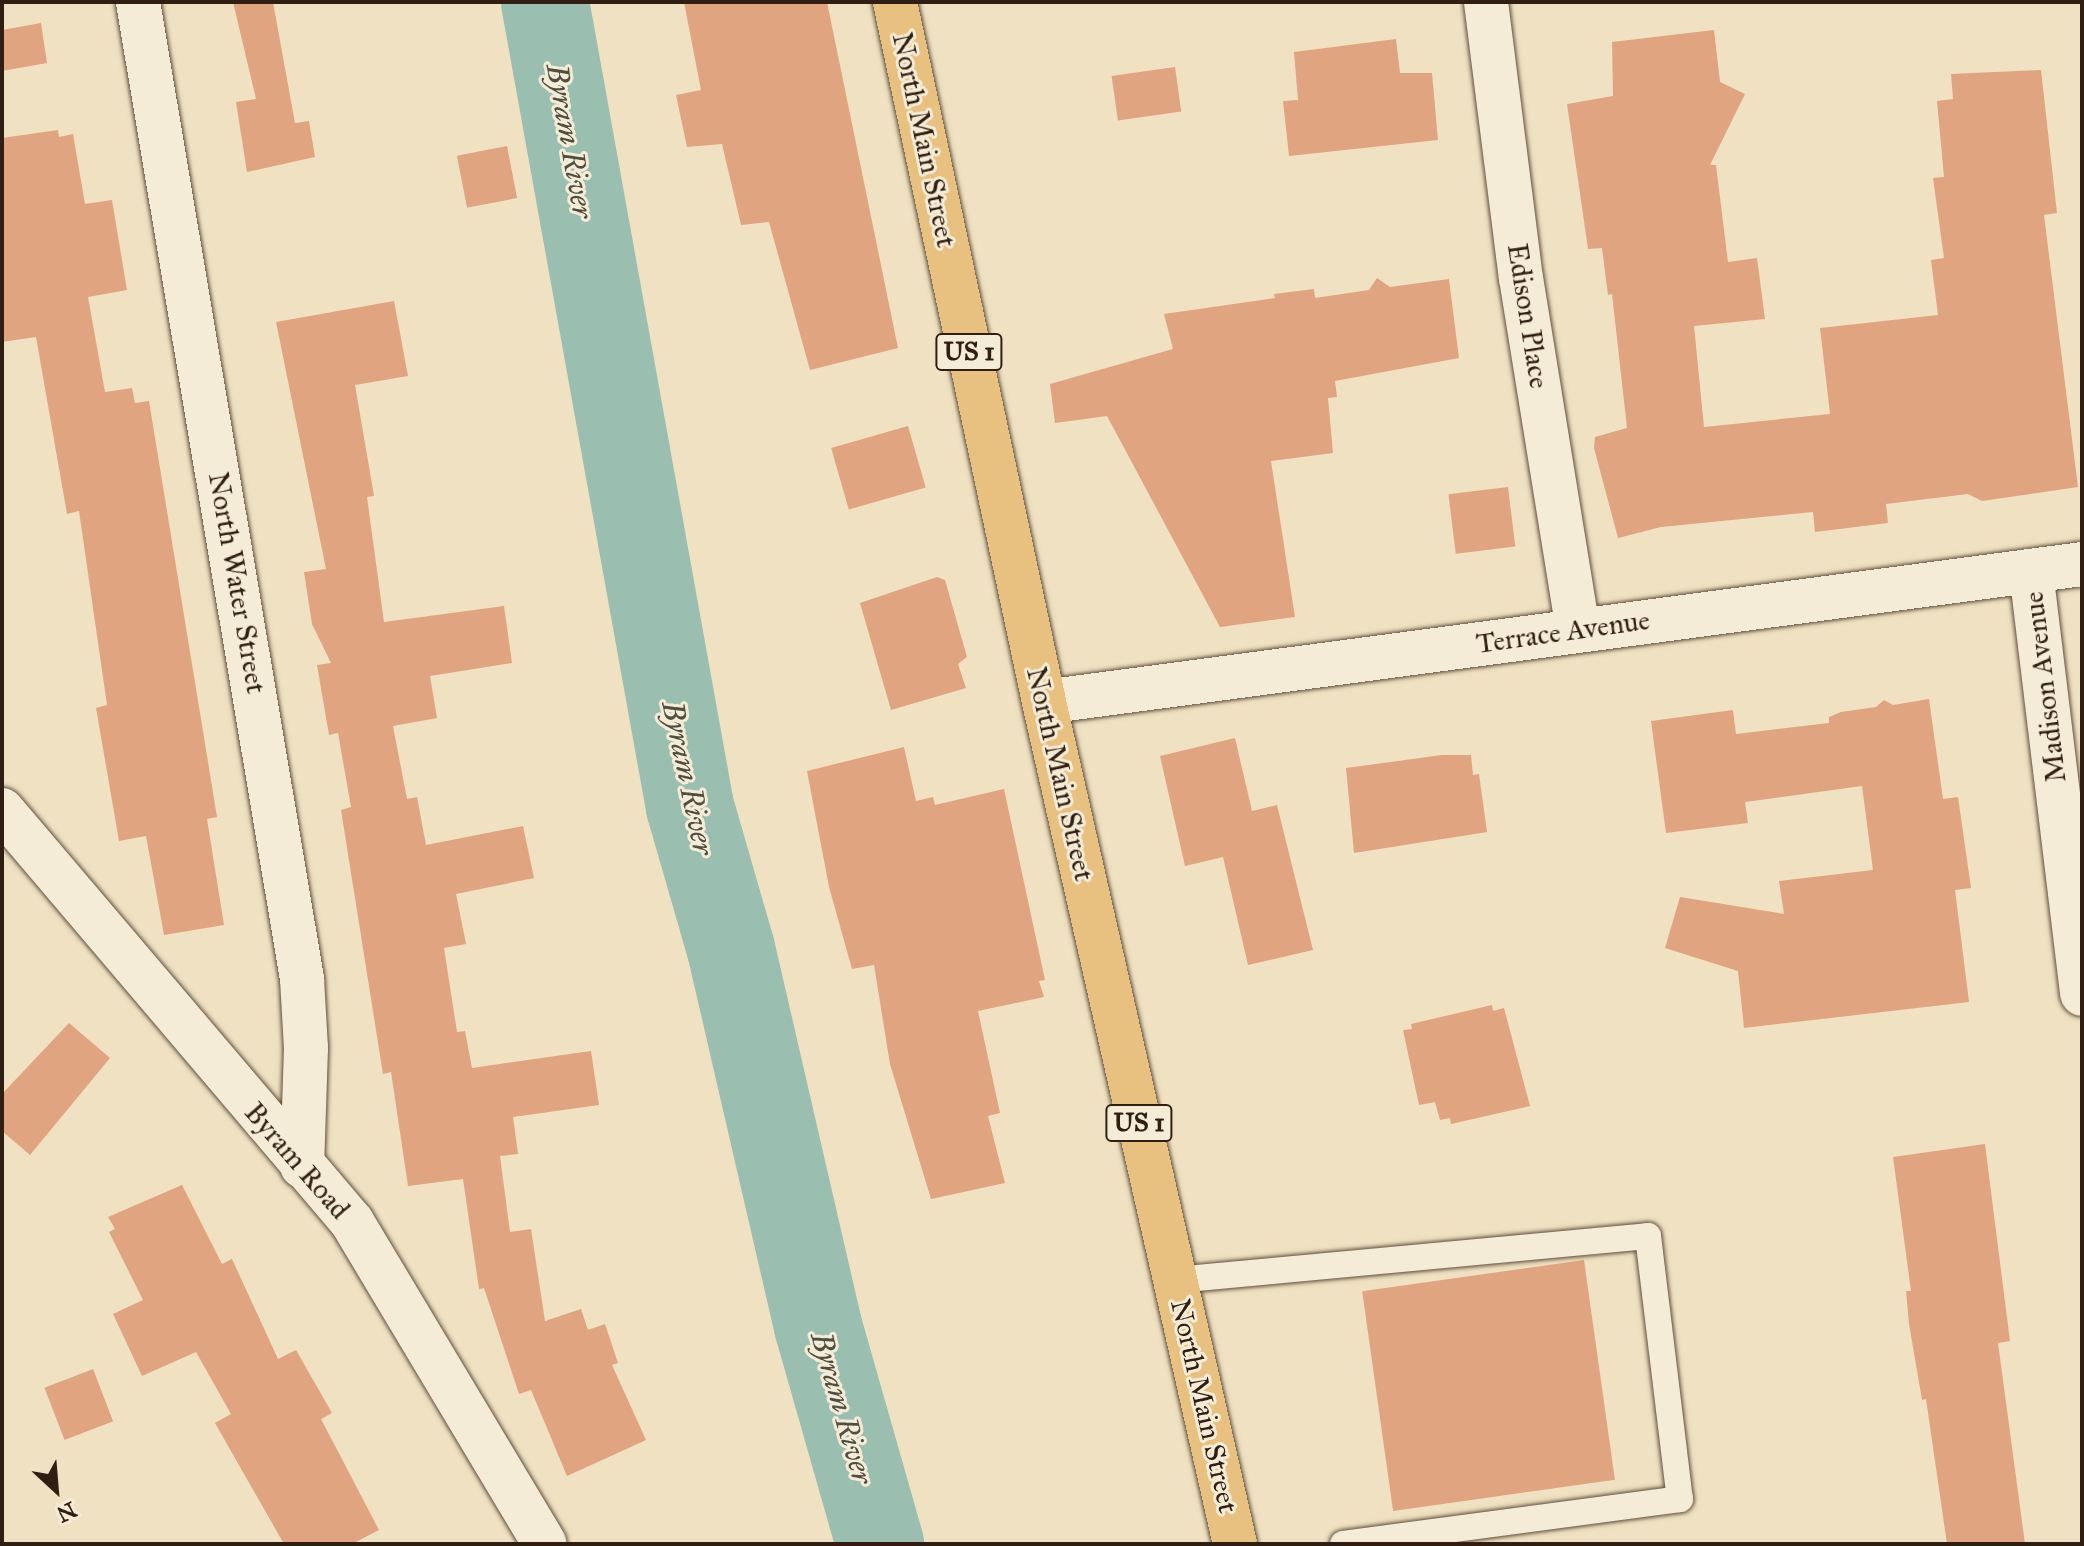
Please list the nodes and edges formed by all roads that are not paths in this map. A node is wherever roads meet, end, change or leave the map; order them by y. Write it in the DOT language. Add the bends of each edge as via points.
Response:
graph roads {
  1 [pos="138,2"];
  2 [pos="895,2"];
  3 [pos="1486,2"];
  4 [pos="2082,564"];
  5 [pos="2031,571"];
  6 [pos="1578,630"];
  7 [pos="1044,702"];
  8 [pos="2,810"];
  9 [pos="2082,994"];
  10 [pos="302,1166"];
  11 [pos="1175,1280"];
  12 [pos="545,1544"];
  13 [pos="1235,1544"];
  14 [pos="1343,1544"];
  1 -- 10 [label="street, North Water Street" via="302,979"];
  2 -- 7 [label="main road, North Main Street / US 1"];
  3 -- 6 [label="street, Edison Place" via="1521,278"];
  4 -- 5 [label="street, Terrace Avenue"];
  5 -- 6 [label="street, Terrace Avenue"];
  5 -- 9 [label="street, Madison Avenue"];
  6 -- 7 [label="street, Terrace Avenue"];
  7 -- 11 [label="main road, North Main Street / US 1"];
  8 -- 10 [label="street, Byram Road"];
  10 -- 12 [label="street, Byram Road" via="352,1222"];
  11 -- 13 [label="main road, North Main Street / US 1"];
  11 -- 14 [label="lane" via="1648,1236 1680,1499"];
}
